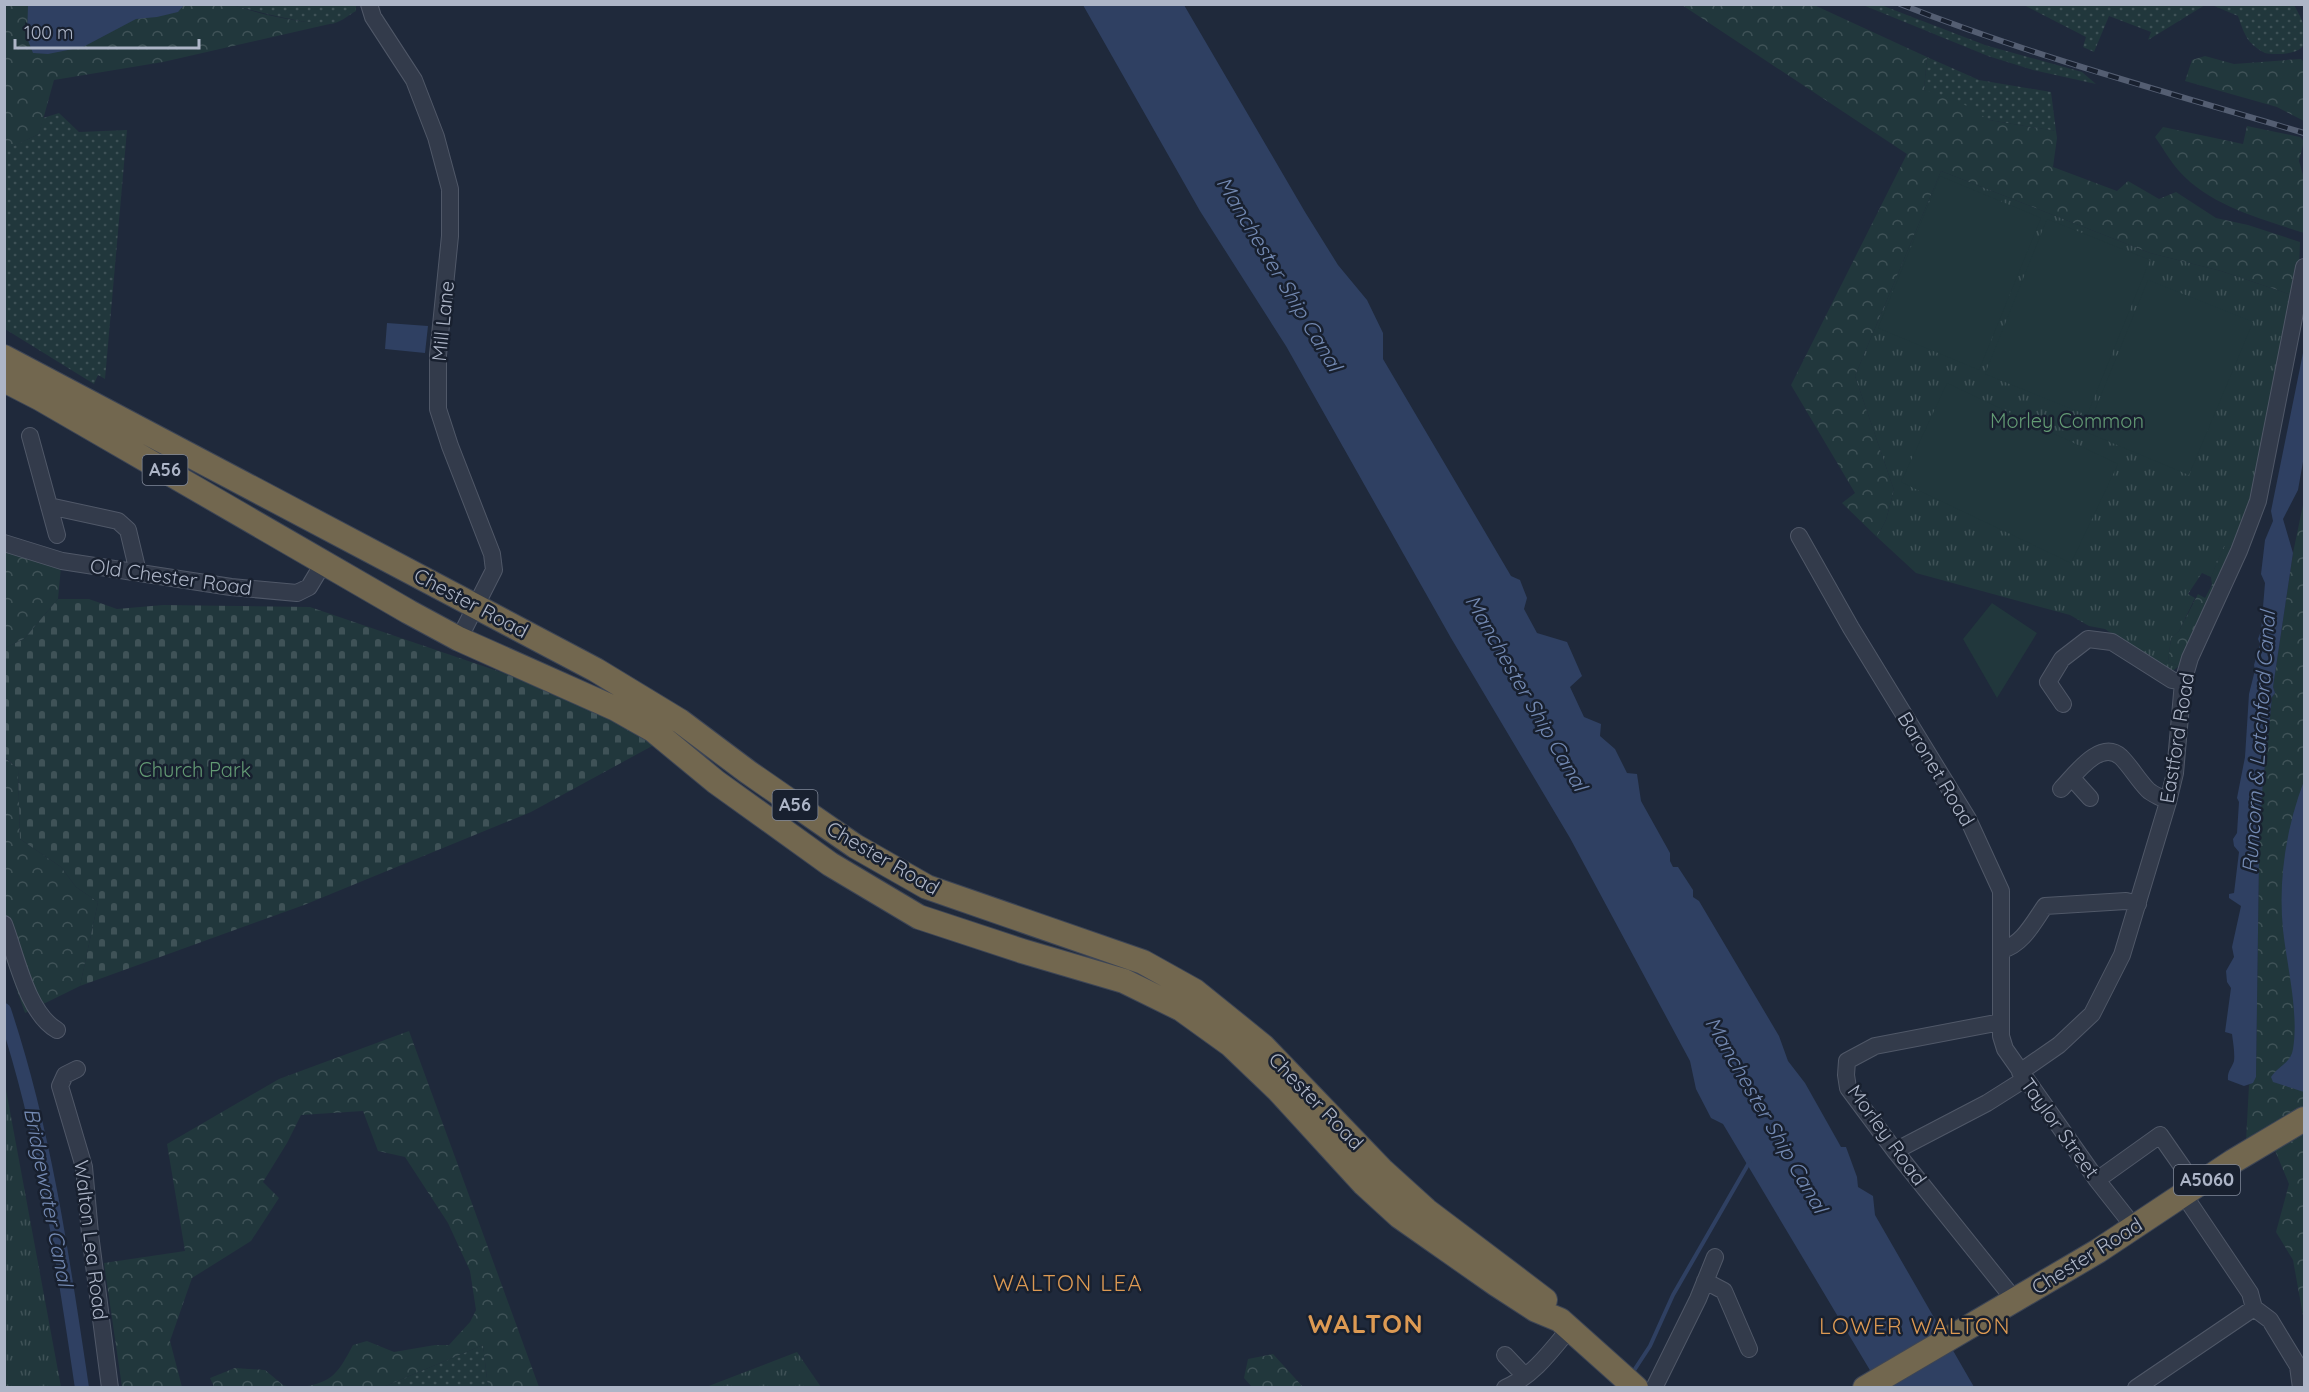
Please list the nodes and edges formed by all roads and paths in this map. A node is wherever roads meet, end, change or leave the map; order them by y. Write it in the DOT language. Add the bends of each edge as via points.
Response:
graph roads {
  1 [pos="369,4"];
  2 [pos="2304,267"];
  3 [pos="4,357"];
  4 [pos="4,380"];
  5 [pos="30,436"];
  6 [pos="49,506"];
  7 [pos="57,535"];
  8 [pos="1798,537"];
  9 [pos="4,543"];
  10 [pos="324,562"];
  11 [pos="138,572"];
  12 [pos="477,606"];
  13 [pos="459,639"];
  14 [pos="2183,682"];
  15 [pos="2063,704"];
  16 [pos="2090,798"];
  17 [pos="2168,802"];
  18 [pos="2138,904"];
  19 [pos="4,924"];
  20 [pos="2002,950"];
  21 [pos="2001,1023"];
  22 [pos="57,1030"];
  23 [pos="77,1069"];
  24 [pos="2022,1076"];
  25 [pos="2304,1119"];
  26 [pos="1895,1151"];
  27 [pos="2184,1168"];
  28 [pos="2097,1180"];
  29 [pos="2184,1195"];
  30 [pos="2134,1227"];
  31 [pos="1715,1257"];
  32 [pos="1705,1281"];
  33 [pos="2005,1307"];
  34 [pos="2254,1308"];
  35 [pos="1565,1324"];
  36 [pos="1749,1349"];
  37 [pos="1505,1355"];
  38 [pos="1525,1376"];
  39 [pos="1867,1387"];
  40 [pos="110,1388"];
  41 [pos="1505,1388"];
  42 [pos="1636,1388"];
  43 [pos="1654,1388"];
  44 [pos="2136,1388"];
  45 [pos="2301,1388"];
  1 -- 12 [label="street, Mill Lane" via="373,17 414,80 436,137 450,189 438,409 492,554 494,570"];
  2 -- 14 [label="street, Eastford Road" via="2258,501"];
  3 -- 12 [label="highway, Chester Road / A56"];
  4 -- 10 [label="highway, Chester Road / A56"];
  5 -- 6 [label="street"];
  6 -- 7 [label="street"];
  6 -- 11 [label="street" via="124,524"];
  8 -- 20 [label="street, Baronet Road" via="1968,819 2001,891"];
  9 -- 11 [label="street, Old Chester Road" via="62,561"];
  10 -- 11 [label="street, Old Chester Road" via="309,587 297,593"];
  10 -- 13 [label="highway, Chester Road / A56"];
  12 -- 13 [label="street, Mill Lane"];
  12 -- 35 [label="highway, Chester Road / A56" via="680,721 855,846 927,887 1143,962 1195,991 1263,1046 1383,1171 1426,1210 1545,1299"];
  13 -- 35 [label="highway, Chester Road / A56" via="616,709 653,730 722,787 830,864 920,917 1124,981 1181,1009 1231,1045 1399,1216 1496,1284"];
  14 -- 15 [label="street" via="2172,680 2112,642 2088,639 2062,659 2048,682"];
  14 -- 17 [label="street, Eastford Road" via="2175,773"];
  16 -- 17 [label="street" via="2067,784 2100,752 2112,752 2150,792"];
  17 -- 18 [label="street, Eastford Road"];
  18 -- 20 [label="street" via="2045,906 2014,947"];
  18 -- 24 [label="street, Eastford Road" via="2122,955 2092,1014"];
  19 -- 22 [label="street" via="30,995 46,1021"];
  20 -- 21 [label="street, Baronet Road"];
  21 -- 24 [label="street, Taylor Street" via="2005,1050"];
  21 -- 26 [label="street, Morley Road" via="1875,1046 1847,1061 1848,1088"];
  23 -- 40 [label="street, Walton Lea Road" via="65,1075 60,1086 84,1167"];
  24 -- 26 [label="street, Eastford Road" via="1987,1103"];
  24 -- 28 [label="street, Taylor Street"];
  25 -- 29 [label="highway, Chester Road / A5060"];
  26 -- 33 [label="street, Morley Road" via="2009,1293"];
  27 -- 28 [label="street" via="2160,1135"];
  28 -- 30 [label="street, Taylor Street"];
  29 -- 30 [label="highway, Chester Road / A5060"];
  29 -- 34 [label="street" via="2250,1293"];
  30 -- 33 [label="highway, Chester Road / A5060"];
  31 -- 32 [label="street"];
  32 -- 36 [label="street" via="1724,1291"];
  32 -- 43 [label="street"];
  33 -- 39 [label="highway, Chester Road / A5060"];
  34 -- 44 [label="street"];
  34 -- 45 [label="street" via="2270,1320 2298,1366"];
  35 -- 38 [label="street" via="1547,1356"];
  35 -- 42 [label="highway, Chester Road / A56"];
  37 -- 38 [label="street"];
  38 -- 41 [label="street"];
}
